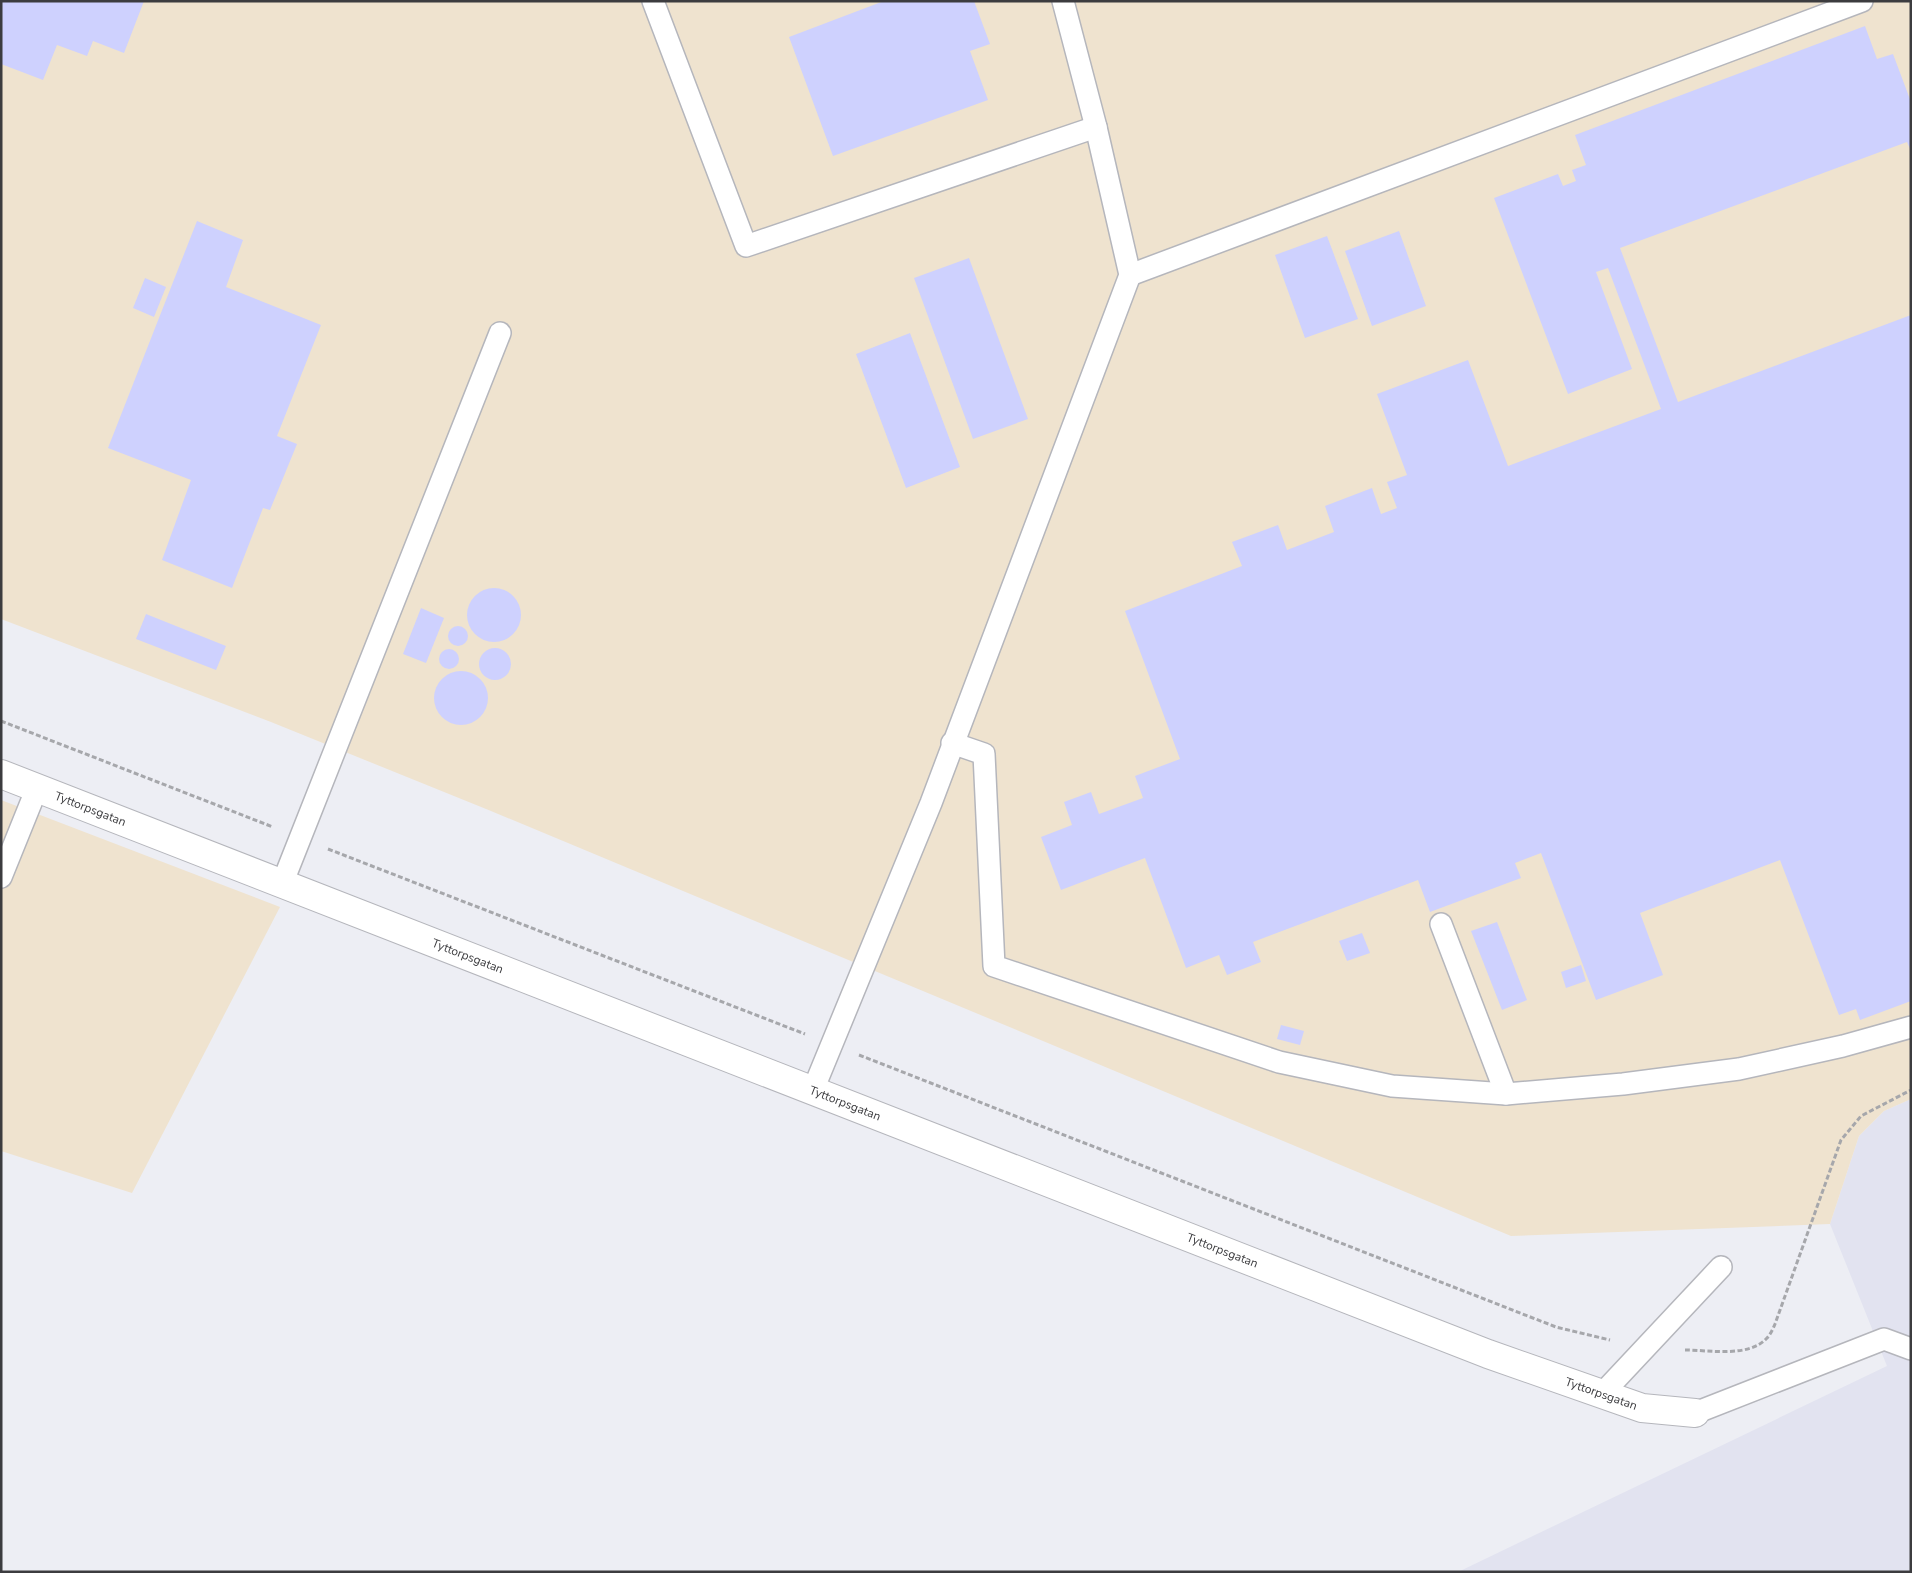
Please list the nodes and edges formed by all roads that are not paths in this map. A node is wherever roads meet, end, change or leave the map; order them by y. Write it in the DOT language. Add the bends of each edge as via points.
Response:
graph roads {
  1 [pos="653,1"];
  2 [pos="1063,1"];
  3 [pos="1862,1"];
  4 [pos="1096,127"];
  5 [pos="1130,275"];
  6 [pos="500,334"];
  7 [pos="952,742"];
  8 [pos="1,774"];
  9 [pos="38,788"];
  10 [pos="1,877"];
  11 [pos="282,884"];
  12 [pos="1441,924"];
  13 [pos="1911,1027"];
  14 [pos="813,1090"];
  15 [pos="1506,1094"];
  16 [pos="1721,1267"];
  17 [pos="1911,1349"];
  18 [pos="1600,1395"];
  19 [pos="1695,1413"];
  1 -- 4 [label="lane" via="746,246"];
  2 -- 4 [label="lane"];
  3 -- 5 [label="lane"];
  4 -- 5 [label="lane"];
  5 -- 7 [label="lane"];
  6 -- 11 [label="lane"];
  7 -- 14 [label="lane" via="931,803"];
  7 -- 15 [label="lane" via="984,754 994,966 1279,1062 1392,1086"];
  8 -- 9 [label="street, Tyttorpsgatan"];
  9 -- 10 [label="lane"];
  9 -- 11 [label="street, Tyttorpsgatan"];
  11 -- 14 [label="street, Tyttorpsgatan"];
  12 -- 15 [label="lane"];
  13 -- 15 [label="lane" via="1739,1069 1623,1084"];
  14 -- 18 [label="street, Tyttorpsgatan"];
  16 -- 18 [label="lane"];
  17 -- 19 [label="lane" via="1884,1339"];
  18 -- 19 [label="street, Tyttorpsgatan" via="1642,1408"];
}
